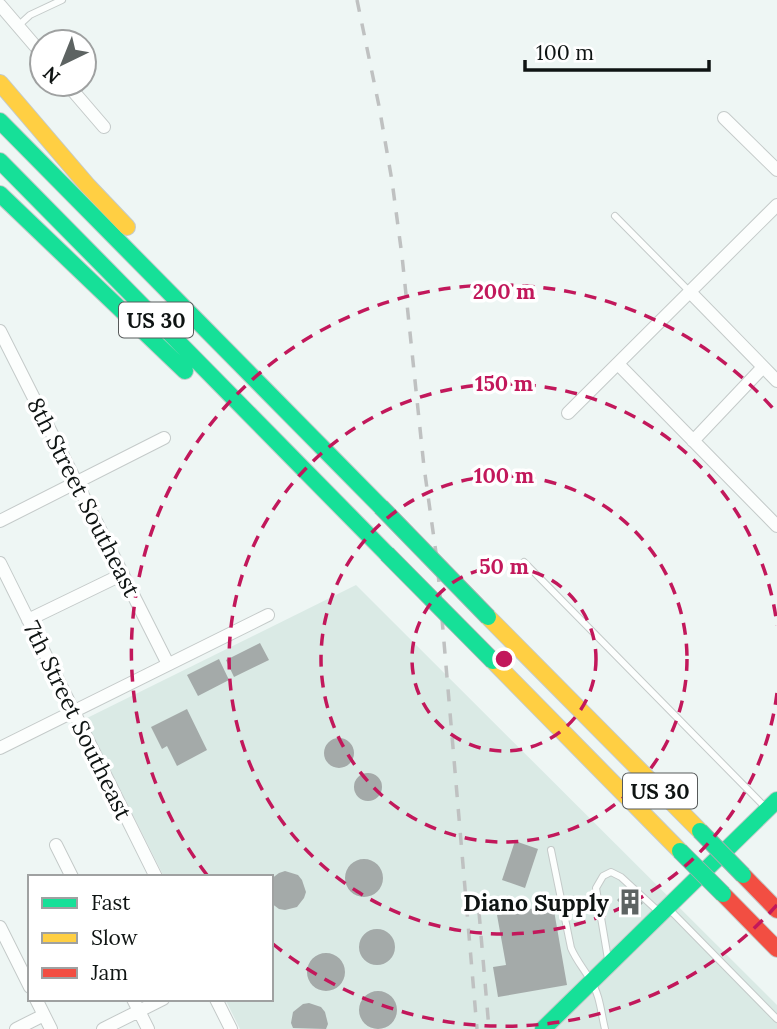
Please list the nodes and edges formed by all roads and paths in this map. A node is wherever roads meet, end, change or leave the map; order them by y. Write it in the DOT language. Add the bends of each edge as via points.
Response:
graph roads {
  1 [pos="62,0"];
  2 [pos="0,5"];
  3 [pos="18,26"];
  4 [pos="28,38"];
  5 [pos="0,83"];
  6 [pos="79,98"];
  7 [pos="724,118"];
  8 [pos="0,121"];
  9 [pos="104,127"];
  10 [pos="0,161"];
  11 [pos="777,170"];
  12 [pos="0,194"];
  13 [pos="777,205"];
  14 [pos="615,216"];
  15 [pos="690,292"];
  16 [pos="0,331"];
  17 [pos="618,364"];
  18 [pos="763,367"];
  19 [pos="777,381"];
  20 [pos="272,397"];
  21 [pos="568,413"];
  22 [pos="164,438"];
  23 [pos="693,441"];
  24 [pos="313,478"];
  25 [pos="77,482"];
  26 [pos="0,521"];
  27 [pos="777,526"];
  28 [pos="524,562"];
  29 [pos="0,564"];
  30 [pos="123,574"];
  31 [pos="268,615"];
  32 [pos="28,620"];
  33 [pos="168,664"];
  34 [pos="73,712"];
  35 [pos="0,748"];
  36 [pos="774,809"];
  37 [pos="56,845"];
  38 [pos="551,850"];
  39 [pos="71,875"];
  40 [pos="155,875"];
  41 [pos="777,909"];
  42 [pos="664,911"];
  43 [pos="0,927"];
  44 [pos="777,949"];
  45 [pos="609,964"];
  46 [pos="25,966"];
  47 [pos="592,981"];
  48 [pos="37,1001"];
  49 [pos="154,1001"];
  50 [pos="217,1001"];
  51 [pos="136,1005"];
  52 [pos="44,1015"];
  53 [pos="777,1019"];
  54 [pos="16,1029"];
  55 [pos="51,1029"];
  56 [pos="103,1029"];
  57 [pos="148,1029"];
  58 [pos="231,1029"];
  59 [pos="542,1029"];
  60 [pos="604,1029"];
  1 -- 3 [label="lane"];
  2 -- 3 [label="street"];
  3 -- 4 [label="street"];
  5 -- 20 [label="main road" via="88,186 222,328"];
  6 -- 9 [label="street"];
  7 -- 11 [label="street"];
  8 -- 20 [label="main road, US 30"];
  10 -- 24 [label="main road, US 30"];
  12 -- 24 [label="main road" via="200,384"];
  13 -- 15 [label="street"];
  14 -- 15 [label="lane"];
  15 -- 17 [label="street"];
  15 -- 18 [label="street"];
  16 -- 25 [label="street, 8th Street Southeast"];
  17 -- 21 [label="street"];
  17 -- 23 [label="street"];
  18 -- 19 [label="street"];
  18 -- 23 [label="street"];
  20 -- 41 [label="main road, US 30, bridge"];
  22 -- 25 [label="street"];
  23 -- 27 [label="street"];
  24 -- 44 [label="main road, US 30, bridge"];
  25 -- 26 [label="street"];
  25 -- 30 [label="street, 8th Street Southeast"];
  28 -- 36 [label="lane"];
  29 -- 32 [label="street, 7th Street Southeast"];
  30 -- 32 [label="street"];
  30 -- 33 [label="street, 8th Street Southeast"];
  31 -- 33 [label="street"];
  32 -- 34 [label="street, 7th Street Southeast"];
  33 -- 34 [label="street"];
  34 -- 35 [label="street"];
  34 -- 40 [label="street, 7th Street Southeast"];
  36 -- 42 [label="main road"];
  37 -- 39 [label="street"];
  38 -- 47 [label="lane" via="571,947"];
  42 -- 45 [label="main road"];
  42 -- 45 [label="lane" via="621,877 611,872 603,876 596,888"];
  42 -- 53 [label="lane"];
  43 -- 46 [label="street"];
  45 -- 47 [label="main road"];
  47 -- 59 [label="main road"];
  47 -- 60 [label="lane"];
  48 -- 52 [label="street"];
  49 -- 51 [label="street"];
  50 -- 58 [label="street"];
  51 -- 56 [label="street"];
  51 -- 57 [label="street"];
  52 -- 54 [label="street"];
  52 -- 55 [label="street"];
}
